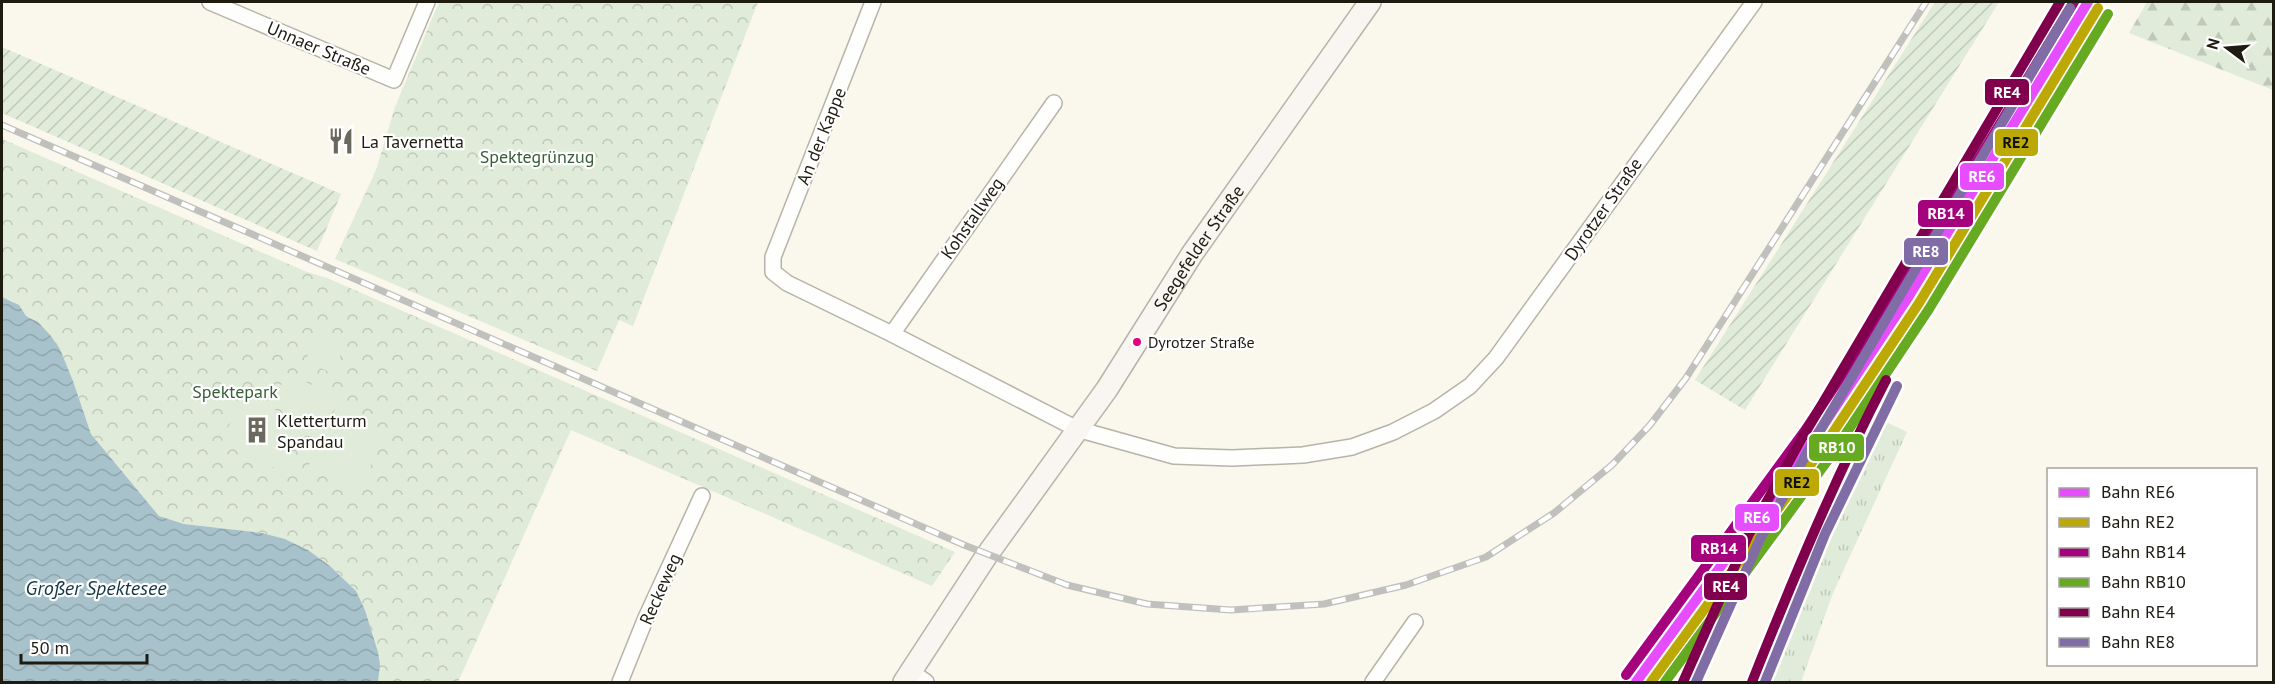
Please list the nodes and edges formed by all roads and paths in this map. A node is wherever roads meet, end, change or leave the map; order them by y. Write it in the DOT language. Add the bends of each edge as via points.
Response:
graph roads {
  1 [pos="210,2"];
  2 [pos="427,2"];
  3 [pos="873,2"];
  4 [pos="1370,2"];
  5 [pos="1754,2"];
  6 [pos="1054,103"];
  7 [pos="773,272"];
  8 [pos="892,334"];
  9 [pos="1077,429"];
  10 [pos="702,496"];
  11 [pos="1415,622"];
  12 [pos="913,679"];
  13 [pos="620,682"];
  14 [pos="1373,682"];
  1 -- 2 [label="street, Unnaer Straße" via="394,80"];
  3 -- 7 [label="street, An der Kappe" via="773,257"];
  4 -- 9 [label="street, Seegefelder Straße" via="1192,254"];
  5 -- 9 [label="street, Dyrotzer Straße" via="1496,358 1470,386 1434,411 1352,447 1304,455 1174,456"];
  6 -- 8 [label="street, Kohstallweg"];
  7 -- 8 [label="street, Dyrotzer Straße" via="787,284"];
  8 -- 9 [label="street, Dyrotzer Straße"];
  9 -- 12 [label="street, Seegefelder Straße" via="987,555"];
  10 -- 13 [label="street, Reckeweg"];
  11 -- 14 [label="street"];
}
